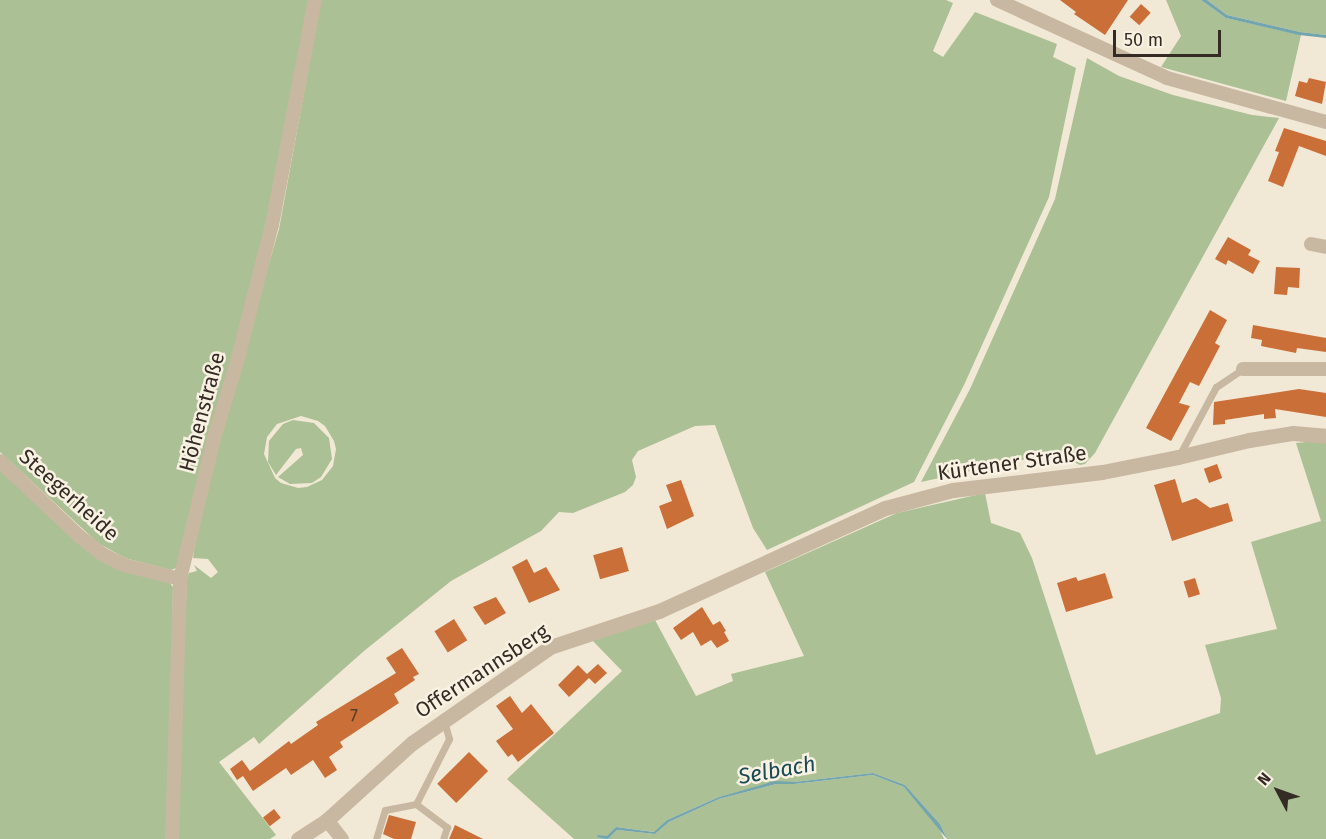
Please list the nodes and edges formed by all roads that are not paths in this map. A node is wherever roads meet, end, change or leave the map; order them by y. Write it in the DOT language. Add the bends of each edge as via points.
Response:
graph roads {
  1 [pos="315,0"];
  2 [pos="997,0"];
  3 [pos="1326,122"];
  4 [pos="1311,244"];
  5 [pos="1326,247"];
  6 [pos="1243,369"];
  7 [pos="1326,369"];
  8 [pos="1326,436"];
  9 [pos="1178,458"];
  10 [pos="0,461"];
  11 [pos="180,579"];
  12 [pos="719,585"];
  13 [pos="444,720"];
  14 [pos="416,804"];
  15 [pos="327,820"];
  16 [pos="172,839"];
  17 [pos="298,839"];
  18 [pos="342,839"];
  19 [pos="376,839"];
  20 [pos="443,839"];
  1 -- 11 [label="street, Höhenstraße" via="272,225"];
  2 -- 3 [label="street" via="1167,78"];
  4 -- 5 [label="street"];
  6 -- 7 [label="street"];
  6 -- 9 [label="lane" via="1216,387"];
  8 -- 9 [label="street, Kürtener Straße" via="1293,433"];
  9 -- 12 [label="street, Kürtener Straße" via="907,500"];
  10 -- 11 [label="street, Steegerheide" via="102,554 124,565"];
  11 -- 16 [label="street, Höhenstraße"];
  12 -- 13 [label="street, Offermannsberg" via="636,619 550,647"];
  13 -- 14 [label="lane" via="449,739"];
  13 -- 15 [label="street, Offermannsberg" via="412,743"];
  14 -- 19 [label="lane" via="385,810"];
  14 -- 20 [label="lane" via="447,827"];
  15 -- 17 [label="street, Offermannsberg"];
  15 -- 18 [label="street"];
}
